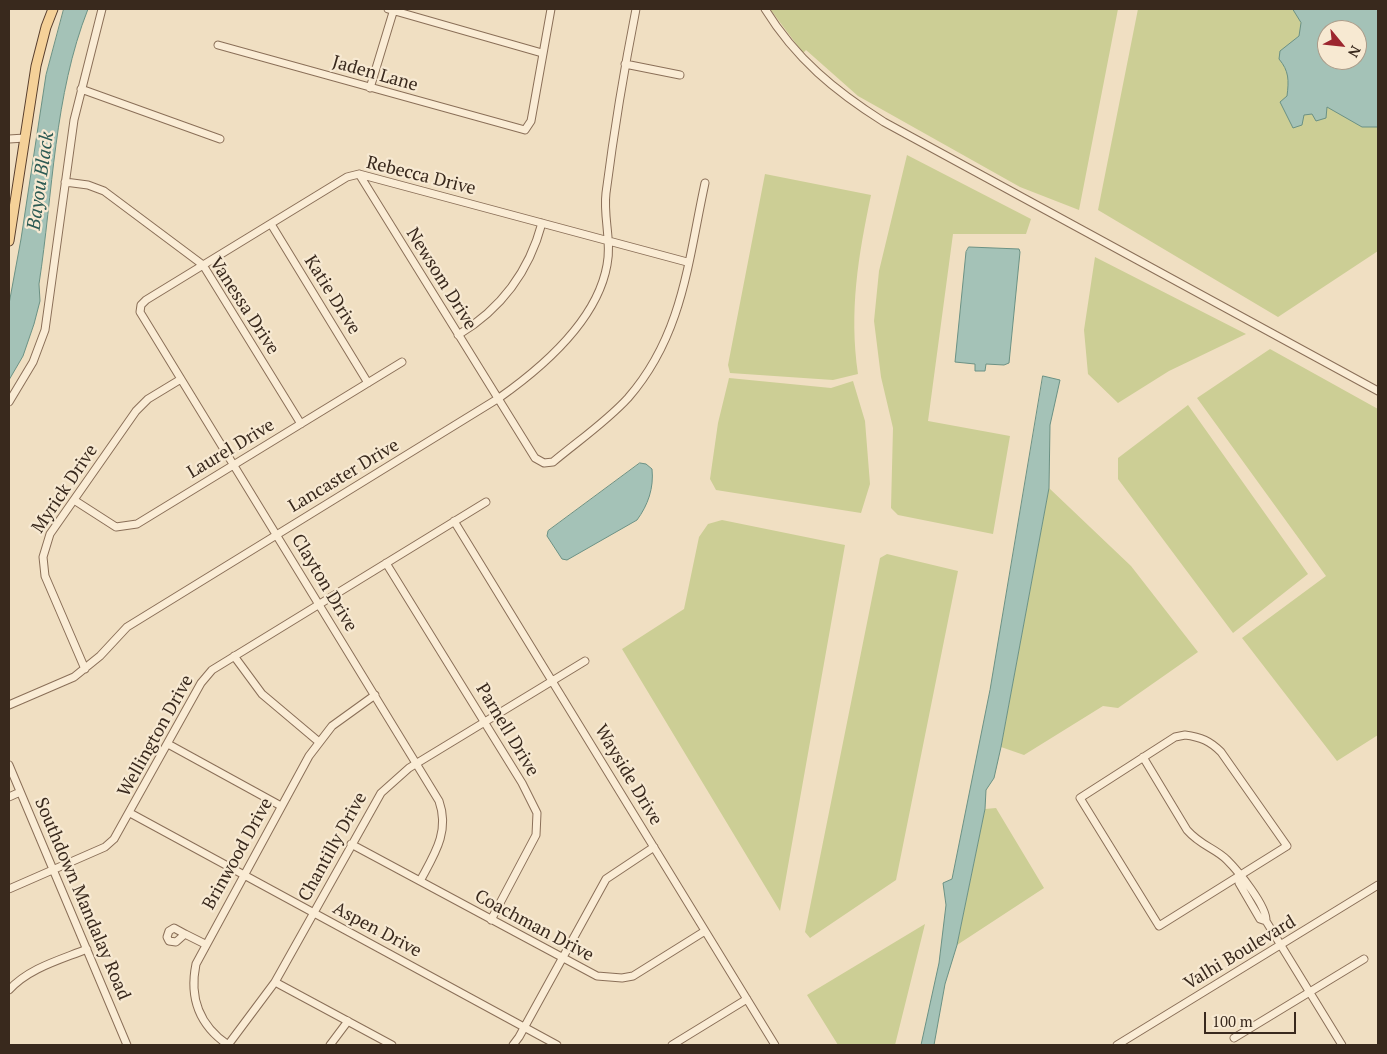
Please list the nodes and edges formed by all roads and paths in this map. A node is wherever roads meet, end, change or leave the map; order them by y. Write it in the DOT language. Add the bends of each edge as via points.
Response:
graph roads {
  1 [pos="53,9"];
  2 [pos="102,9"];
  3 [pos="392,9"];
  4 [pos="550,9"];
  5 [pos="636,9"];
  6 [pos="765,9"];
  7 [pos="218,45"];
  8 [pos="542,53"];
  9 [pos="625,64"];
  10 [pos="680,75"];
  11 [pos="370,88"];
  12 [pos="81,89"];
  13 [pos="25,138"];
  14 [pos="9,139"];
  15 [pos="220,139"];
  16 [pos="359,174"];
  17 [pos="65,182"];
  18 [pos="705,183"];
  19 [pos="542,223"];
  20 [pos="270,224"];
  21 [pos="608,240"];
  22 [pos="9,242"];
  23 [pos="687,262"];
  24 [pos="204,265"];
  25 [pos="141,307"];
  26 [pos="458,335"];
  27 [pos="402,362"];
  28 [pos="181,379"];
  29 [pos="368,383"];
  30 [pos="1378,391"];
  31 [pos="499,398"];
  32 [pos="9,402"];
  33 [pos="301,424"];
  34 [pos="234,465"];
  35 [pos="74,500"];
  36 [pos="486,502"];
  37 [pos="454,521"];
  38 [pos="277,534"];
  39 [pos="386,563"];
  40 [pos="319,604"];
  41 [pos="234,656"];
  42 [pos="585,661"];
  43 [pos="85,669"];
  44 [pos="552,680"];
  45 [pos="375,695"];
  46 [pos="9,705"];
  47 [pos="484,722"];
  48 [pos="319,742"];
  49 [pos="168,744"];
  50 [pos="1143,757"];
  51 [pos="417,763"];
  52 [pos="9,765"];
  53 [pos="20,792"];
  54 [pos="9,796"];
  55 [pos="280,806"];
  56 [pos="130,813"];
  57 [pos="351,844"];
  58 [pos="654,847"];
  59 [pos="53,869"];
  60 [pos="243,875"];
  61 [pos="1239,876"];
  62 [pos="420,881"];
  63 [pos="1378,885"];
  64 [pos="9,888"];
  65 [pos="313,913"];
  66 [pos="491,920"];
  67 [pos="705,931"];
  68 [pos="185,934"];
  69 [pos="206,944"];
  70 [pos="1281,945"];
  71 [pos="87,949"];
  72 [pos="562,958"];
  73 [pos="1364,959"];
  74 [pos="275,982"];
  75 [pos="9,990"];
  76 [pos="1310,993"];
  77 [pos="747,1000"];
  78 [pos="348,1021"];
  79 [pos="524,1028"];
  80 [pos="1234,1038"];
  81 [pos="127,1045"];
  82 [pos="228,1045"];
  83 [pos="330,1045"];
  84 [pos="392,1045"];
  85 [pos="512,1045"];
  86 [pos="557,1045"];
  87 [pos="672,1045"];
  88 [pos="775,1045"];
  89 [pos="1117,1045"];
  90 [pos="1342,1045"];
  1 -- 13 [label="main road" via="36,66"];
  2 -- 12 [label="street"];
  3 -- 8 [label="street"];
  3 -- 11 [label="street"];
  4 -- 8 [label="street"];
  5 -- 9 [label="street, Lancaster Drive"];
  6 -- 30 [label="street" via="793,49 821,77 884,122"];
  7 -- 11 [label="street, Jaden Lane"];
  8 -- 11 [label="street, Jaden Lane" via="531,121 525,130"];
  9 -- 10 [label="street"];
  9 -- 21 [label="street, Lancaster Drive" via="604,206"];
  12 -- 15 [label="street"];
  12 -- 17 [label="street"];
  13 -- 14 [label="street"];
  13 -- 22 [label="main road"];
  16 -- 19 [label="street, Rebecca Drive"];
  16 -- 20 [label="street, Rebecca Drive" via="348,177"];
  16 -- 26 [label="street, Newsom Drive"];
  17 -- 24 [label="street, Vanessa Drive" via="104,191"];
  17 -- 32 [label="street" via="45,330 33,362"];
  18 -- 23 [label="street"];
  19 -- 21 [label="street, Rebecca Drive"];
  19 -- 26 [label="street" via="532,254 514,285 488,314"];
  20 -- 24 [label="street, Rebecca Drive"];
  20 -- 29 [label="street, Katie Drive"];
  21 -- 23 [label="street, Rebecca Drive"];
  21 -- 31 [label="street, Lancaster Drive" via="607,265 584,317 557,352"];
  23 -- 31 [label="street, Newsom Drive" via="676,315 660,352 628,397 607,419 553,462 544,463 535,458"];
  24 -- 25 [label="street, Rebecca Drive" via="146,300"];
  24 -- 33 [label="street, Vanessa Drive"];
  25 -- 28 [label="street, Clayton Drive" via="140,312"];
  26 -- 31 [label="street, Newsom Drive"];
  27 -- 29 [label="street, Laurel Drive"];
  28 -- 34 [label="street, Clayton Drive"];
  28 -- 35 [label="street, Myrick Drive" via="148,399 136,411"];
  29 -- 33 [label="street, Laurel Drive"];
  31 -- 38 [label="street, Lancaster Drive"];
  33 -- 34 [label="street, Laurel Drive"];
  34 -- 35 [label="street, Laurel Drive" via="130,527 110,524"];
  34 -- 38 [label="street, Clayton Drive"];
  35 -- 43 [label="street, Myrick Drive" via="45,545 43,568"];
  36 -- 37 [label="street, Wellington Drive"];
  37 -- 39 [label="street, Wellington Drive"];
  37 -- 44 [label="street, Wayside Drive"];
  38 -- 40 [label="street, Clayton Drive"];
  38 -- 43 [label="street, Lancaster Drive" via="127,627"];
  39 -- 40 [label="street, Wellington Drive"];
  39 -- 47 [label="street, Parnell Drive"];
  40 -- 41 [label="street, Wellington Drive"];
  40 -- 45 [label="street, Clayton Drive"];
  41 -- 48 [label="street" via="262,694"];
  41 -- 49 [label="street, Wellington Drive" via="212,670 201,682"];
  42 -- 44 [label="street, Chantilly Drive"];
  43 -- 46 [label="street, Lancaster Drive" via="74,677"];
  44 -- 47 [label="street, Chantilly Drive"];
  44 -- 58 [label="street, Wayside Drive"];
  45 -- 48 [label="street, Brinwood Drive" via="347,714"];
  45 -- 51 [label="street, Clayton Drive"];
  47 -- 51 [label="street, Chantilly Drive"];
  47 -- 66 [label="street, Parnell Drive" via="535,806 538,821 533,842"];
  48 -- 55 [label="street, Brinwood Drive"];
  49 -- 55 [label="street"];
  49 -- 56 [label="street, Wellington Drive"];
  50 -- 61 [label="street" via="1187,830 1196,841 1227,859"];
  50 -- 61 [label="street" via="1175,737 1198,736 1221,752 1287,846"];
  50 -- 61 [label="street" via="1080,798 1159,926"];
  51 -- 57 [label="street, Chantilly Drive" via="381,793"];
  51 -- 62 [label="street, Clayton Drive" via="439,801 444,822 437,850"];
  52 -- 53 [label="street, Southdown Mandalay Road"];
  53 -- 54 [label="street"];
  53 -- 59 [label="street, Southdown Mandalay Road"];
  55 -- 60 [label="street, Brinwood Drive"];
  56 -- 59 [label="street, Wellington Drive" via="109,844"];
  56 -- 60 [label="street, Aspen Drive"];
  57 -- 62 [label="street, Coachman Drive"];
  57 -- 65 [label="street, Chantilly Drive"];
  58 -- 67 [label="street, Wayside Drive"];
  58 -- 72 [label="street" via="606,879"];
  59 -- 64 [label="street, Wellington Drive"];
  59 -- 71 [label="street, Southdown Mandalay Road"];
  60 -- 65 [label="street, Aspen Drive"];
  60 -- 69 [label="street, Brinwood Drive"];
  61 -- 70 [label="street" via="1239,883 1260,919 1266,921"];
  62 -- 66 [label="street, Coachman Drive"];
  63 -- 70 [label="street, Valhi Boulevard"];
  65 -- 74 [label="street, Chantilly Drive"];
  65 -- 79 [label="street, Aspen Drive"];
  66 -- 72 [label="street, Coachman Drive"];
  67 -- 72 [label="street, Coachman Drive" via="638,973 622,978 597,976"];
  67 -- 77 [label="street, Wayside Drive"];
  68 -- 69 [label="street"];
  69 -- 82 [label="street, Brinwood Drive" via="193,977 196,1005 204,1024"];
  70 -- 76 [label="street"];
  70 -- 89 [label="street, Valhi Boulevard"];
  71 -- 75 [label="street" via="36,970"];
  71 -- 81 [label="street, Southdown Mandalay Road"];
  72 -- 79 [label="street"];
  73 -- 76 [label="street"];
  74 -- 78 [label="street"];
  74 -- 82 [label="street, Chantilly Drive"];
  76 -- 80 [label="street"];
  76 -- 90 [label="street"];
  77 -- 87 [label="street"];
  77 -- 88 [label="street, Wayside Drive"];
  78 -- 83 [label="street"];
  78 -- 84 [label="street"];
  79 -- 85 [label="street"];
  79 -- 86 [label="street, Aspen Drive"];
}
